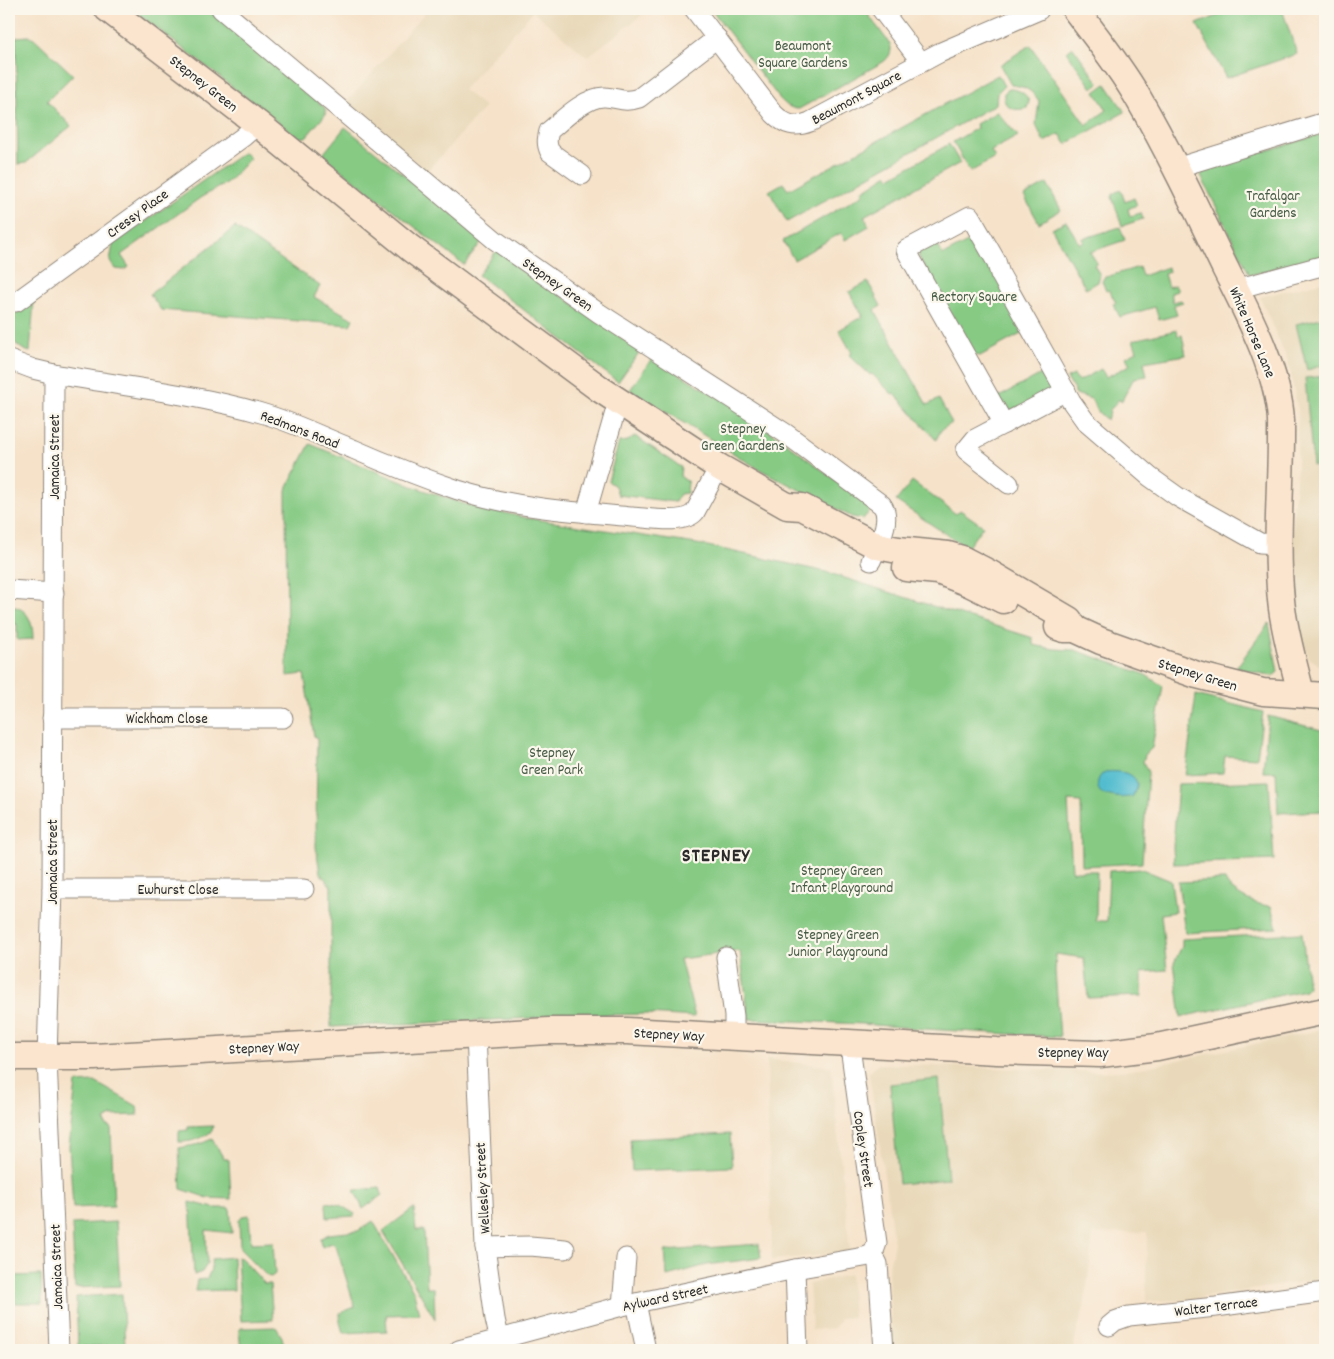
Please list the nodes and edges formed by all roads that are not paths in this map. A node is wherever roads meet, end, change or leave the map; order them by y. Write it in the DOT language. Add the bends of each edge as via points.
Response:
graph roads {
  1 [pos="108,9"];
  2 [pos="221,9"];
  3 [pos="694,9"];
  4 [pos="881,9"];
  5 [pos="1075,9"];
  6 [pos="1040,10"];
  7 [pos="717,38"];
  8 [pos="921,62"];
  9 [pos="1325,122"];
  10 [pos="258,124"];
  11 [pos="1176,168"];
  12 [pos="582,175"];
  13 [pos="1325,265"];
  14 [pos="1236,289"];
  15 [pos="16,302"];
  16 [pos="9,360"];
  17 [pos="54,374"];
  18 [pos="1066,391"];
  19 [pos="618,402"];
  20 [pos="1004,424"];
  21 [pos="720,467"];
  22 [pos="1009,484"];
  23 [pos="586,513"];
  24 [pos="1279,544"];
  25 [pos="874,553"];
  26 [pos="9,590"];
  27 [pos="54,593"];
  28 [pos="1313,695"];
  29 [pos="52,718"];
  30 [pos="283,718"];
  31 [pos="52,889"];
  32 [pos="304,889"];
  33 [pos="726,957"];
  34 [pos="1325,1011"];
  35 [pos="476,1034"];
  36 [pos="734,1038"];
  37 [pos="852,1043"];
  38 [pos="9,1057"];
  39 [pos="47,1058"];
  40 [pos="485,1247"];
  41 [pos="565,1249"];
  42 [pos="873,1254"];
  43 [pos="626,1258"];
  44 [pos="795,1269"];
  45 [pos="1325,1292"];
  46 [pos="629,1304"];
  47 [pos="1109,1326"];
  48 [pos="501,1345"];
  49 [pos="59,1350"];
  50 [pos="459,1350"];
  51 [pos="646,1350"];
  52 [pos="798,1350"];
  53 [pos="884,1350"];
  1 -- 10 [label="street, Stepney Green"];
  2 -- 25 [label="street, Stepney Green" via="495,240 599,313 785,433 877,500 885,509 886,516"];
  3 -- 7 [label="street, Beaumont Square"];
  4 -- 8 [label="street"];
  5 -- 11 [label="street, White Horse Lane" via="1137,96"];
  6 -- 8 [label="street, Beaumont Square"];
  7 -- 8 [label="street, Beaumont Square" via="774,114 790,126 810,122"];
  7 -- 12 [label="street" via="639,98 630,101 592,98 550,131 547,139 550,152"];
  9 -- 11 [label="street"];
  10 -- 15 [label="street, Cressy Place"];
  10 -- 19 [label="street, Stepney Green" via="410,248"];
  11 -- 14 [label="street, White Horse Lane"];
  13 -- 14 [label="street"];
  14 -- 24 [label="street, White Horse Lane" via="1280,403"];
  16 -- 17 [label="street, Redmans Road"];
  17 -- 23 [label="street, Redmans Road" via="261,413 460,490 525,506"];
  17 -- 27 [label="street, Jamaica Street"];
  18 -- 20 [label="street"];
  18 -- 20 [label="street" via="970,216 906,250"];
  18 -- 24 [label="street" via="1086,422 1150,477 1260,543"];
  19 -- 21 [label="street, Stepney Green"];
  19 -- 23 [label="street"];
  20 -- 22 [label="street" via="975,439 966,450"];
  21 -- 23 [label="street, Redmans Road" via="690,517 675,519"];
  21 -- 25 [label="street, Stepney Green" via="787,506 802,506"];
  24 -- 28 [label="street, White Horse Lane" via="1281,602 1288,640"];
  25 -- 28 [label="street, Stepney Green" via="898,550 948,554 989,572 1069,620 1075,629 1101,641 1197,675 1263,692"];
  26 -- 27 [label="street"];
  27 -- 29 [label="street, Jamaica Street"];
  29 -- 30 [label="street, Wickham Close"];
  29 -- 31 [label="street, Jamaica Street"];
  31 -- 32 [label="street, Ewhurst Close"];
  31 -- 39 [label="street, Jamaica Street"];
  33 -- 36 [label="street"];
  34 -- 37 [label="street, Stepney Way" via="1157,1047 1110,1053"];
  35 -- 36 [label="street, Stepney Way" via="627,1032"];
  35 -- 39 [label="street, Stepney Way"];
  35 -- 40 [label="street, Wellesley Street"];
  36 -- 37 [label="street, Stepney Way"];
  37 -- 42 [label="street, Copley Street" via="851,1058 877,1243"];
  38 -- 39 [label="street, Stepney Way"];
  39 -- 49 [label="street, Jamaica Street"];
  40 -- 41 [label="street"];
  40 -- 48 [label="street, Wellesley Street"];
  42 -- 44 [label="street, Aylward Street"];
  42 -- 53 [label="street, Copley Street" via="878,1264"];
  43 -- 46 [label="street"];
  44 -- 46 [label="street, Aylward Street"];
  44 -- 52 [label="street"];
  45 -- 47 [label="street, Walter Terrace" via="1130,1316"];
  46 -- 48 [label="street, Aylward Street"];
  46 -- 51 [label="street"];
  48 -- 50 [label="street, Aylward Street"];
}
